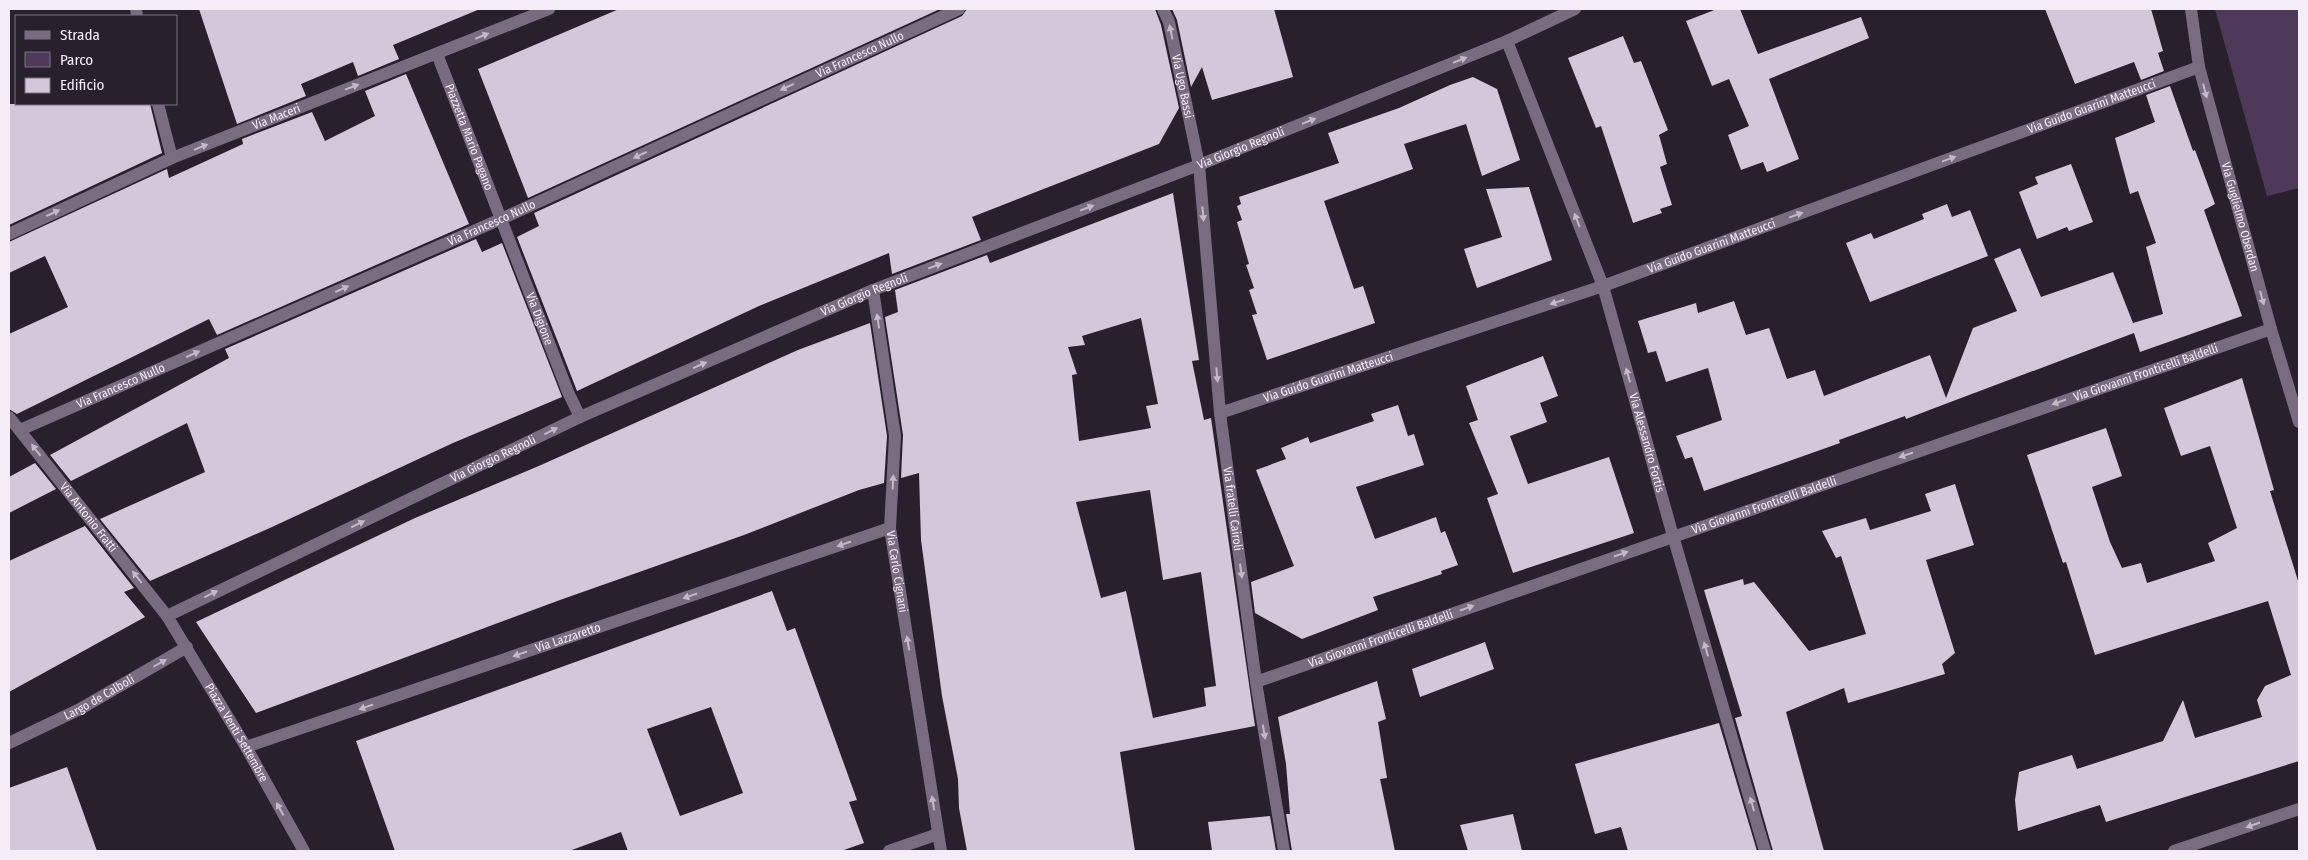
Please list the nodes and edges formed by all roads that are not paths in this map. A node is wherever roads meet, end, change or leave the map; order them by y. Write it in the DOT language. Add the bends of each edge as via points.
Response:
graph roads {
  1 [pos="550,9"];
  2 [pos="959,9"];
  3 [pos="1163,9"];
  4 [pos="1575,9"];
  5 [pos="2192,9"];
  6 [pos="1507,41"];
  7 [pos="437,54"];
  8 [pos="2199,67"];
  9 [pos="158,105"];
  10 [pos="172,158"];
  11 [pos="1199,165"];
  12 [pos="501,219"];
  13 [pos="9,234"];
  14 [pos="1603,286"];
  15 [pos="874,290"];
  16 [pos="2271,329"];
  17 [pos="1220,413"];
  18 [pos="9,417"];
  19 [pos="580,417"];
  20 [pos="2299,422"];
  21 [pos="20,430"];
  22 [pos="890,528"];
  23 [pos="1673,536"];
  24 [pos="167,616"];
  25 [pos="187,647"];
  26 [pos="1256,682"];
  27 [pos="9,743"];
  28 [pos="246,748"];
  29 [pos="2299,809"];
  30 [pos="938,834"];
  31 [pos="304,851"];
  32 [pos="889,851"];
  33 [pos="941,851"];
  34 [pos="1284,851"];
  35 [pos="1765,851"];
  36 [pos="2174,851"];
  7 -- 1 [label="street, Via Maceri, one-way"];
  2 -- 12 [label="street, Via Francesco Nullo, one-way"];
  11 -- 3 [label="street, Via Ugo Bassi, one-way" via="1169,22"];
  4 -- 6 [label="street, Via Giorgio Regnoli"];
  5 -- 8 [label="street, Via Guglielmo Oberdan"];
  11 -- 6 [label="street, Via Giorgio Regnoli, one-way"];
  14 -- 6 [label="street, Via Alessandro Fortis, one-way"];
  10 -- 7 [label="street, Via Maceri, one-way"];
  7 -- 12 [label="street, Piazzetta Mario Pagano"];
  14 -- 8 [label="street, Via Guido Guarini Matteucci, one-way"];
  8 -- 16 [label="street, Via Guglielmo Oberdan, one-way"];
  9 -- 10 [label="street"];
  13 -- 10 [label="street, Via Maceri, one-way"];
  15 -- 11 [label="street, Via Giorgio Regnoli, one-way"];
  11 -- 17 [label="street, Via fratelli Cairoli, one-way"];
  12 -- 19 [label="street, Via Digione"];
  21 -- 12 [label="street, Via Francesco Nullo, one-way"];
  14 -- 17 [label="street, Via Guido Guarini Matteucci, one-way"];
  23 -- 14 [label="street, Via Alessandro Fortis, one-way"];
  19 -- 15 [label="street, Via Giorgio Regnoli, one-way"];
  22 -- 15 [label="street, Via Carlo Cignani, one-way" via="895,436"];
  16 -- 20 [label="street, Via Guglielmo Oberdan"];
  16 -- 23 [label="street, Via Giovanni Fronticelli Baldelli, one-way"];
  17 -- 26 [label="street, Via fratelli Cairoli, one-way"];
  18 -- 21 [label="street, Via Antonio Fratti"];
  24 -- 19 [label="street, Via Giorgio Regnoli, one-way"];
  24 -- 21 [label="street, Via Antonio Fratti, one-way"];
  22 -- 28 [label="street, Via Lazzaretto, one-way"];
  30 -- 22 [label="street, Via Carlo Cignani, one-way"];
  26 -- 23 [label="street, Via Giovanni Fronticelli Baldelli, one-way"];
  35 -- 23 [label="street, Via Alessandro Fortis, one-way"];
  24 -- 25 [label="street, Piazza Venti Settembre"];
  27 -- 25 [label="street, Largo de Calboli, one-way" via="80,709"];
  25 -- 28 [label="street, Piazza Venti Settembre"];
  26 -- 34 [label="street, Via fratelli Cairoli, one-way"];
  31 -- 28 [label="street, Piazza Venti Settembre, one-way"];
  29 -- 36 [label="street, one-way"];
  30 -- 32 [label="street"];
  30 -- 33 [label="street, Via Carlo Cignani"];
}
